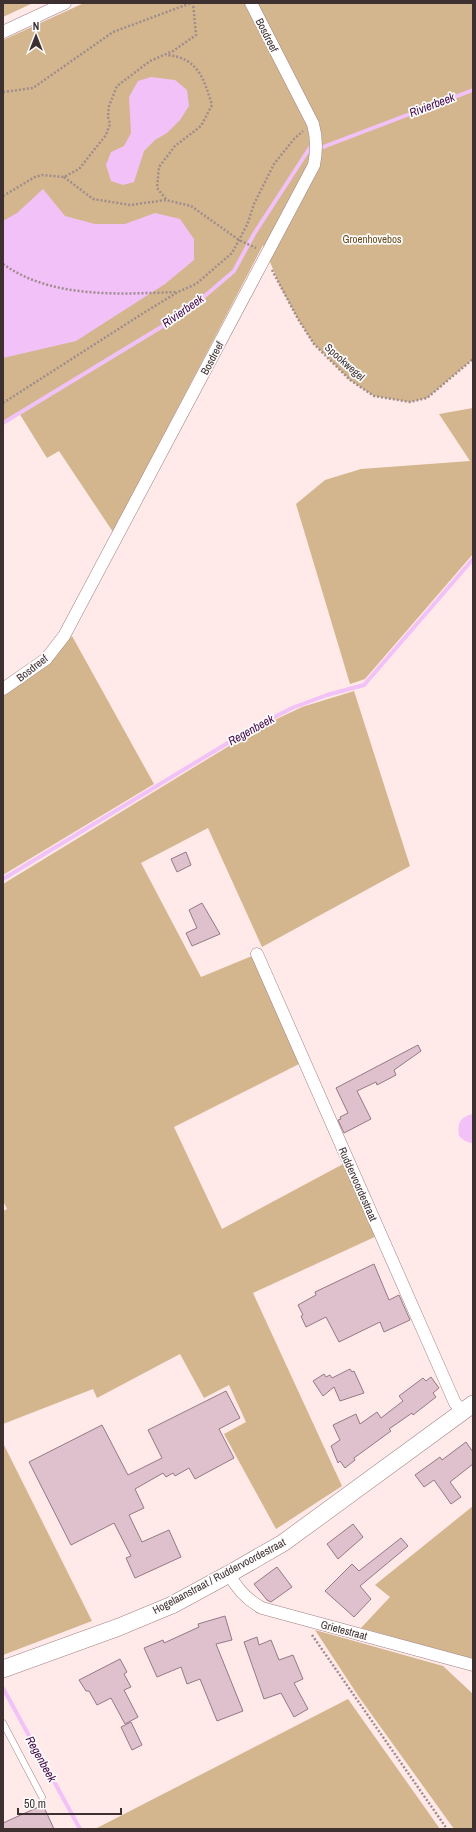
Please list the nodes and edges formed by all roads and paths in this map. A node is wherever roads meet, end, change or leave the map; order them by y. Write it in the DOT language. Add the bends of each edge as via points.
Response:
graph roads {
  1 [pos="65,3"];
  2 [pos="192,3"];
  3 [pos="251,3"];
  4 [pos="3,32"];
  5 [pos="165,55"];
  6 [pos="3,92"];
  7 [pos="313,124"];
  8 [pos="64,177"];
  9 [pos="3,196"];
  10 [pos="166,200"];
  11 [pos="240,240"];
  12 [pos="257,249"];
  13 [pos="266,258"];
  14 [pos="3,264"];
  15 [pos="178,292"];
  16 [pos="473,359"];
  17 [pos="3,403"];
  18 [pos="3,689"];
  19 [pos="257,954"];
  20 [pos="468,1408"];
  21 [pos="229,1574"];
  22 [pos="300,1618"];
  23 [pos="473,1666"];
  24 [pos="3,1669"];
  25 [pos="3,1723"];
  26 [pos="42,1797"];
  27 [pos="447,1829"];
  1 -- 4 [label="street"];
  2 -- 5 [label="path" via="196,34"];
  2 -- 6 [label="path" via="113,32 33,88"];
  3 -- 7 [label="street, Bosdreef"];
  5 -- 8 [label="path" via="150,61 118,86 109,106 110,124 106,135 79,169"];
  5 -- 10 [label="path" via="176,55 192,63 205,82 212,106 201,126 175,146 159,168 156,188"];
  7 -- 11 [label="path" via="294,139 274,164"];
  7 -- 13 [label="street, Bosdreef" via="316,136 314,165"];
  8 -- 9 [label="path" via="35,177"];
  8 -- 10 [label="path" via="93,199 130,205"];
  10 -- 11 [label="path" via="190,206"];
  11 -- 12 [label="path"];
  11 -- 15 [label="path" via="232,253 196,284"];
  13 -- 16 [label="path, Spookwegel" via="314,344 350,380 374,396 410,402 427,398"];
  13 -- 18 [label="street, Bosdreef" via="64,636 46,659"];
  14 -- 15 [label="path" via="36,281 71,290 98,293"];
  15 -- 17 [label="path"];
  19 -- 20 [label="street, Ruddervoordestraat" via="455,1403"];
  20 -- 21 [label="street, Hogelaanstraat / Ruddervoordestraat" via="283,1543"];
  21 -- 22 [label="street, Grietestraat" via="249,1601 262,1608"];
  21 -- 24 [label="street, Hogelaanstraat / Ruddervoordestraat" via="172,1605"];
  22 -- 23 [label="street, Grietestraat"];
  22 -- 27 [label="path"];
  25 -- 26 [label="lane"];
}
